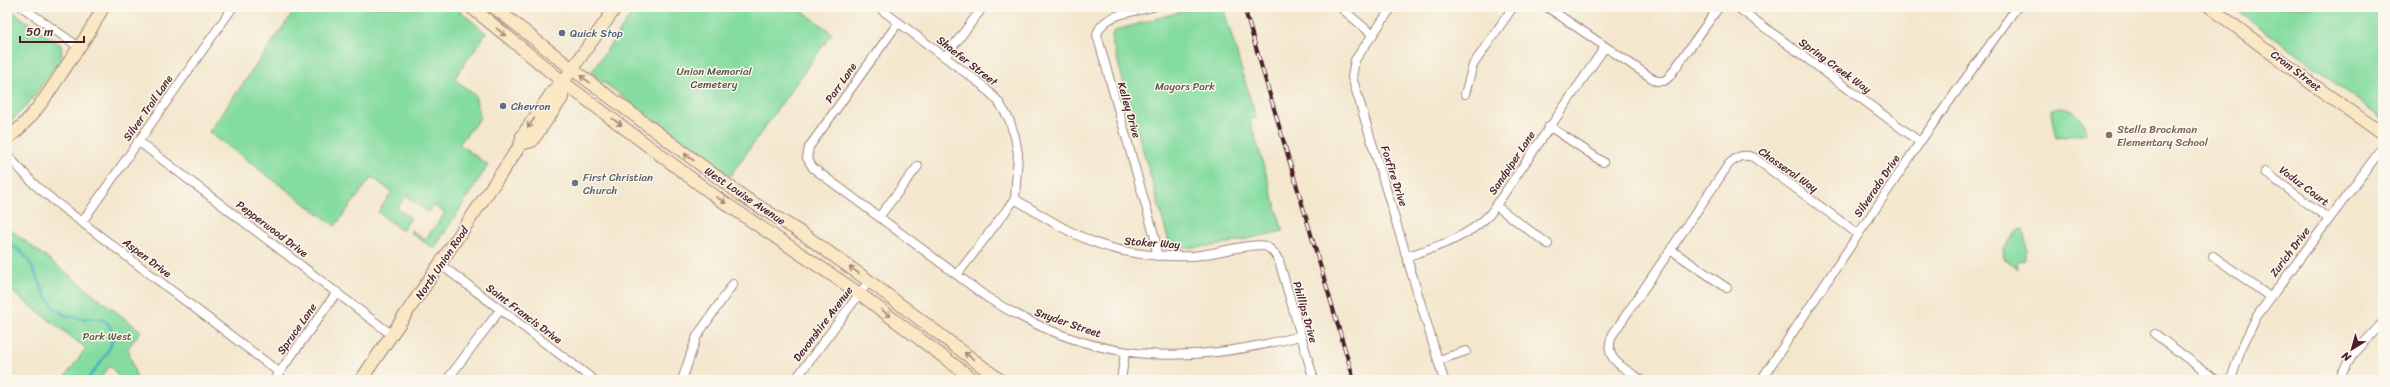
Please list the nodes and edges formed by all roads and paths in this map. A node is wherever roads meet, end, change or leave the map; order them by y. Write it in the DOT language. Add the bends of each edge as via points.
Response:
graph roads {
  1 [pos="22,7"];
  2 [pos="103,7"];
  3 [pos="233,7"];
  4 [pos="471,7"];
  5 [pos="494,7"];
  6 [pos="616,7"];
  7 [pos="878,7"];
  8 [pos="983,7"];
  9 [pos="1153,7"];
  10 [pos="1340,7"];
  11 [pos="1392,7"];
  12 [pos="1513,7"];
  13 [pos="1547,7"];
  14 [pos="1719,7"];
  15 [pos="1737,7"];
  16 [pos="2016,7"];
  17 [pos="2210,7"];
  18 [pos="898,22"];
  19 [pos="1373,34"];
  20 [pos="79,47"];
  21 [pos="1605,47"];
  22 [pos="945,57"];
  23 [pos="572,69"];
  24 [pos="563,82"];
  25 [pos="1465,94"];
  26 [pos="1550,126"];
  27 [pos="2383,134"];
  28 [pos="7,139"];
  29 [pos="138,141"];
  30 [pos="1920,142"];
  31 [pos="2383,147"];
  32 [pos="7,155"];
  33 [pos="807,158"];
  34 [pos="1603,162"];
  35 [pos="918,166"];
  36 [pos="2265,172"];
  37 [pos="1015,199"];
  38 [pos="1496,206"];
  39 [pos="880,217"];
  40 [pos="2329,219"];
  41 [pos="82,222"];
  42 [pos="1858,234"];
  43 [pos="1548,244"];
  44 [pos="1671,250"];
  45 [pos="1273,251"];
  46 [pos="1156,256"];
  47 [pos="1408,256"];
  48 [pos="2213,256"];
  49 [pos="441,265"];
  50 [pos="957,275"];
  51 [pos="869,281"];
  52 [pos="733,284"];
  53 [pos="1727,288"];
  54 [pos="337,292"];
  55 [pos="860,294"];
  56 [pos="2270,297"];
  57 [pos="500,310"];
  58 [pos="2383,322"];
  59 [pos="2155,334"];
  60 [pos="392,335"];
  61 [pos="1300,336"];
  62 [pos="1466,351"];
  63 [pos="1125,353"];
  64 [pos="1439,360"];
  65 [pos="280,373"];
  66 [pos="274,380"];
  67 [pos="361,380"];
  68 [pos="446,380"];
  69 [pos="594,380"];
  70 [pos="682,380"];
  71 [pos="795,380"];
  72 [pos="974,380"];
  73 [pos="1000,380"];
  74 [pos="1121,380"];
  75 [pos="1314,380"];
  76 [pos="1444,380"];
  77 [pos="1641,380"];
  78 [pos="1761,380"];
  79 [pos="2216,380"];
  80 [pos="2231,380"];
  81 [pos="2338,380"];
  1 -- 20 [label="street"];
  2 -- 20 [label="main road"];
  3 -- 29 [label="street, Silver Trail Lane"];
  4 -- 24 [label="main road, West Louise Avenue, one-way"];
  5 -- 23 [label="main road, West Louise Avenue"];
  6 -- 23 [label="main road, North Union Road"];
  7 -- 18 [label="street, Shaefer Street"];
  8 -- 22 [label="street"];
  9 -- 46 [label="street, Kelley Drive" via="1108,19 1101,24 1097,42 1155,238"];
  10 -- 19 [label="street"];
  11 -- 19 [label="street, Foxfire Drive"];
  12 -- 25 [label="street" via="1474,65"];
  13 -- 21 [label="street"];
  14 -- 21 [label="street" via="1664,81 1656,81"];
  15 -- 30 [label="street, Spring Creek Way"];
  16 -- 30 [label="street, Silverado Drive"];
  17 -- 27 [label="main road, Crom Street"];
  18 -- 22 [label="street, Shaefer Street"];
  18 -- 33 [label="street, Parr Lane" via="809,147"];
  19 -- 47 [label="street, Foxfire Drive" via="1355,60 1352,77"];
  20 -- 28 [label="main road" via="40,106 19,130"];
  21 -- 26 [label="street, Sandpiper Lane"];
  22 -- 37 [label="street, Shaefer Street" via="998,101 1009,119 1016,137 1018,154"];
  23 -- 24 [label="main road, North Union Road"];
  51 -- 23 [label="main road, West Louise Avenue, one-way" via="803,234 744,197"];
  24 -- 49 [label="main road, North Union Road" via="553,91 522,136 521,144"];
  24 -- 55 [label="main road, West Louise Avenue, one-way" via="719,199"];
  26 -- 34 [label="street"];
  26 -- 38 [label="street, Sandpiper Lane"];
  29 -- 41 [label="street, Silver Trail Lane"];
  29 -- 54 [label="street, Pepperwood Drive"];
  30 -- 42 [label="street, Silverado Drive"];
  31 -- 40 [label="street, Zurich Drive"];
  32 -- 41 [label="street, Aspen Drive" via="36,185"];
  33 -- 39 [label="street, Snyder Street" via="813,168"];
  35 -- 39 [label="street"];
  36 -- 40 [label="street, Vaduz Court"];
  37 -- 46 [label="street, Stoker Way" via="1082,239 1118,251"];
  37 -- 50 [label="street"];
  38 -- 43 [label="street"];
  38 -- 47 [label="street, Sandpiper Lane" via="1478,227 1465,235 1447,244"];
  39 -- 50 [label="street, Snyder Street"];
  40 -- 56 [label="street, Zurich Drive"];
  41 -- 65 [label="street, Aspen Drive"];
  42 -- 44 [label="street, Chasseral Way" via="1753,157 1741,155 1729,164"];
  42 -- 78 [label="street, Silverado Drive"];
  44 -- 53 [label="street"];
  44 -- 77 [label="street, Chasseral Way" via="1608,344 1614,360"];
  45 -- 46 [label="street, Stoker Way" via="1265,246 1252,245 1198,256"];
  45 -- 61 [label="street, Phillips Drive" via="1279,261"];
  47 -- 64 [label="street, Foxfire Drive"];
  48 -- 56 [label="street"];
  49 -- 57 [label="street, Saint Francis Drive"];
  49 -- 60 [label="main road, North Union Road"];
  50 -- 63 [label="street, Snyder Street" via="1012,314 1048,330"];
  51 -- 55 [label="street, Devonshire Avenue"];
  73 -- 51 [label="main road, West Louise Avenue, one-way"];
  52 -- 70 [label="street" via="697,336"];
  54 -- 60 [label="street, Pepperwood Drive"];
  54 -- 65 [label="street, Spruce Lane"];
  55 -- 71 [label="street, Devonshire Avenue"];
  55 -- 72 [label="main road, West Louise Avenue, one-way"];
  56 -- 80 [label="street, Zurich Drive" via="2257,316 2241,349"];
  57 -- 68 [label="street"];
  57 -- 69 [label="street, Saint Francis Drive"];
  58 -- 81 [label="street" via="2352,356"];
  59 -- 79 [label="street"];
  60 -- 67 [label="main road, North Union Road"];
  61 -- 63 [label="street, Snyder Street" via="1221,353 1178,356"];
  61 -- 75 [label="street, Phillips Drive"];
  62 -- 64 [label="street"];
  63 -- 74 [label="street"];
  64 -- 76 [label="street, Foxfire Drive"];
  65 -- 66 [label="street, Spruce Lane"];
}
